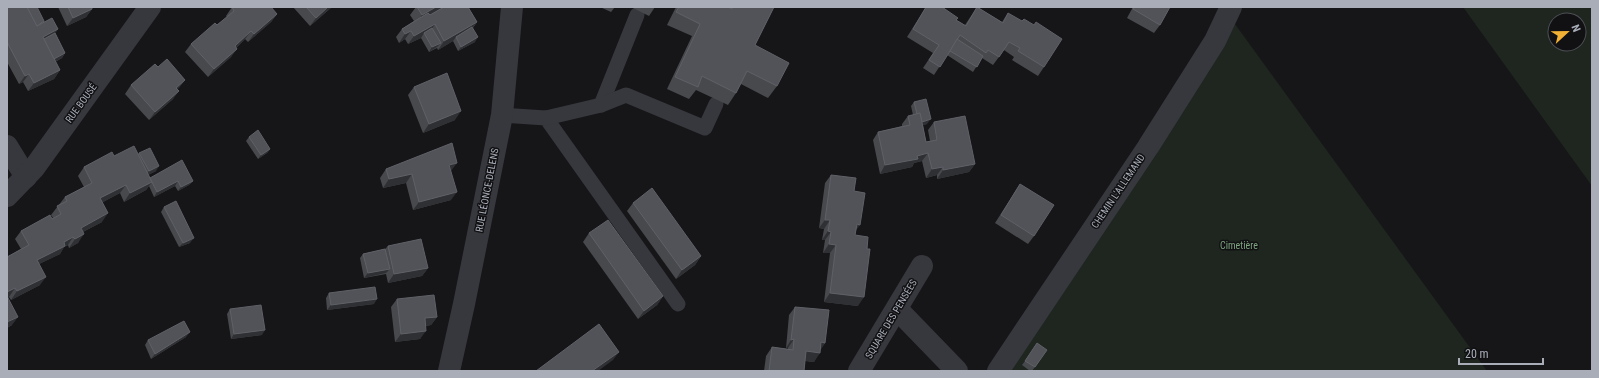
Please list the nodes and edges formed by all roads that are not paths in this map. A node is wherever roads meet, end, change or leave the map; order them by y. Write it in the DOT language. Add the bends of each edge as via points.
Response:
graph roads {
  1 [pos="150,7"];
  2 [pos="512,7"];
  3 [pos="1231,7"];
  4 [pos="637,15"];
  5 [pos="716,104"];
  6 [pos="601,106"];
  7 [pos="502,115"];
  8 [pos="546,118"];
  9 [pos="7,146"];
  10 [pos="26,177"];
  11 [pos="7,196"];
  12 [pos="922,266"];
  13 [pos="678,304"];
  14 [pos="897,309"];
  15 [pos="449,371"];
  16 [pos="859,371"];
  17 [pos="957,371"];
  18 [pos="998,371"];
  1 -- 10 [label="street, RUE BOUSÉ"];
  2 -- 7 [label="street, RUE LÉONCE-DELENS"];
  3 -- 18 [label="street, CHEMIN L'ALLEMAND" via="1215,41 1148,147"];
  4 -- 6 [label="lane"];
  5 -- 6 [label="lane" via="704,128 626,95"];
  6 -- 8 [label="lane"];
  7 -- 8 [label="lane"];
  7 -- 15 [label="street, RUE LÉONCE-DELENS"];
  8 -- 13 [label="lane"];
  9 -- 10 [label="street"];
  10 -- 11 [label="street, RUE BOUSÉ"];
  12 -- 14 [label="street, SQUARE DES PENSÉES"];
  14 -- 16 [label="street, SQUARE DES PENSÉES"];
  14 -- 17 [label="street"];
}
